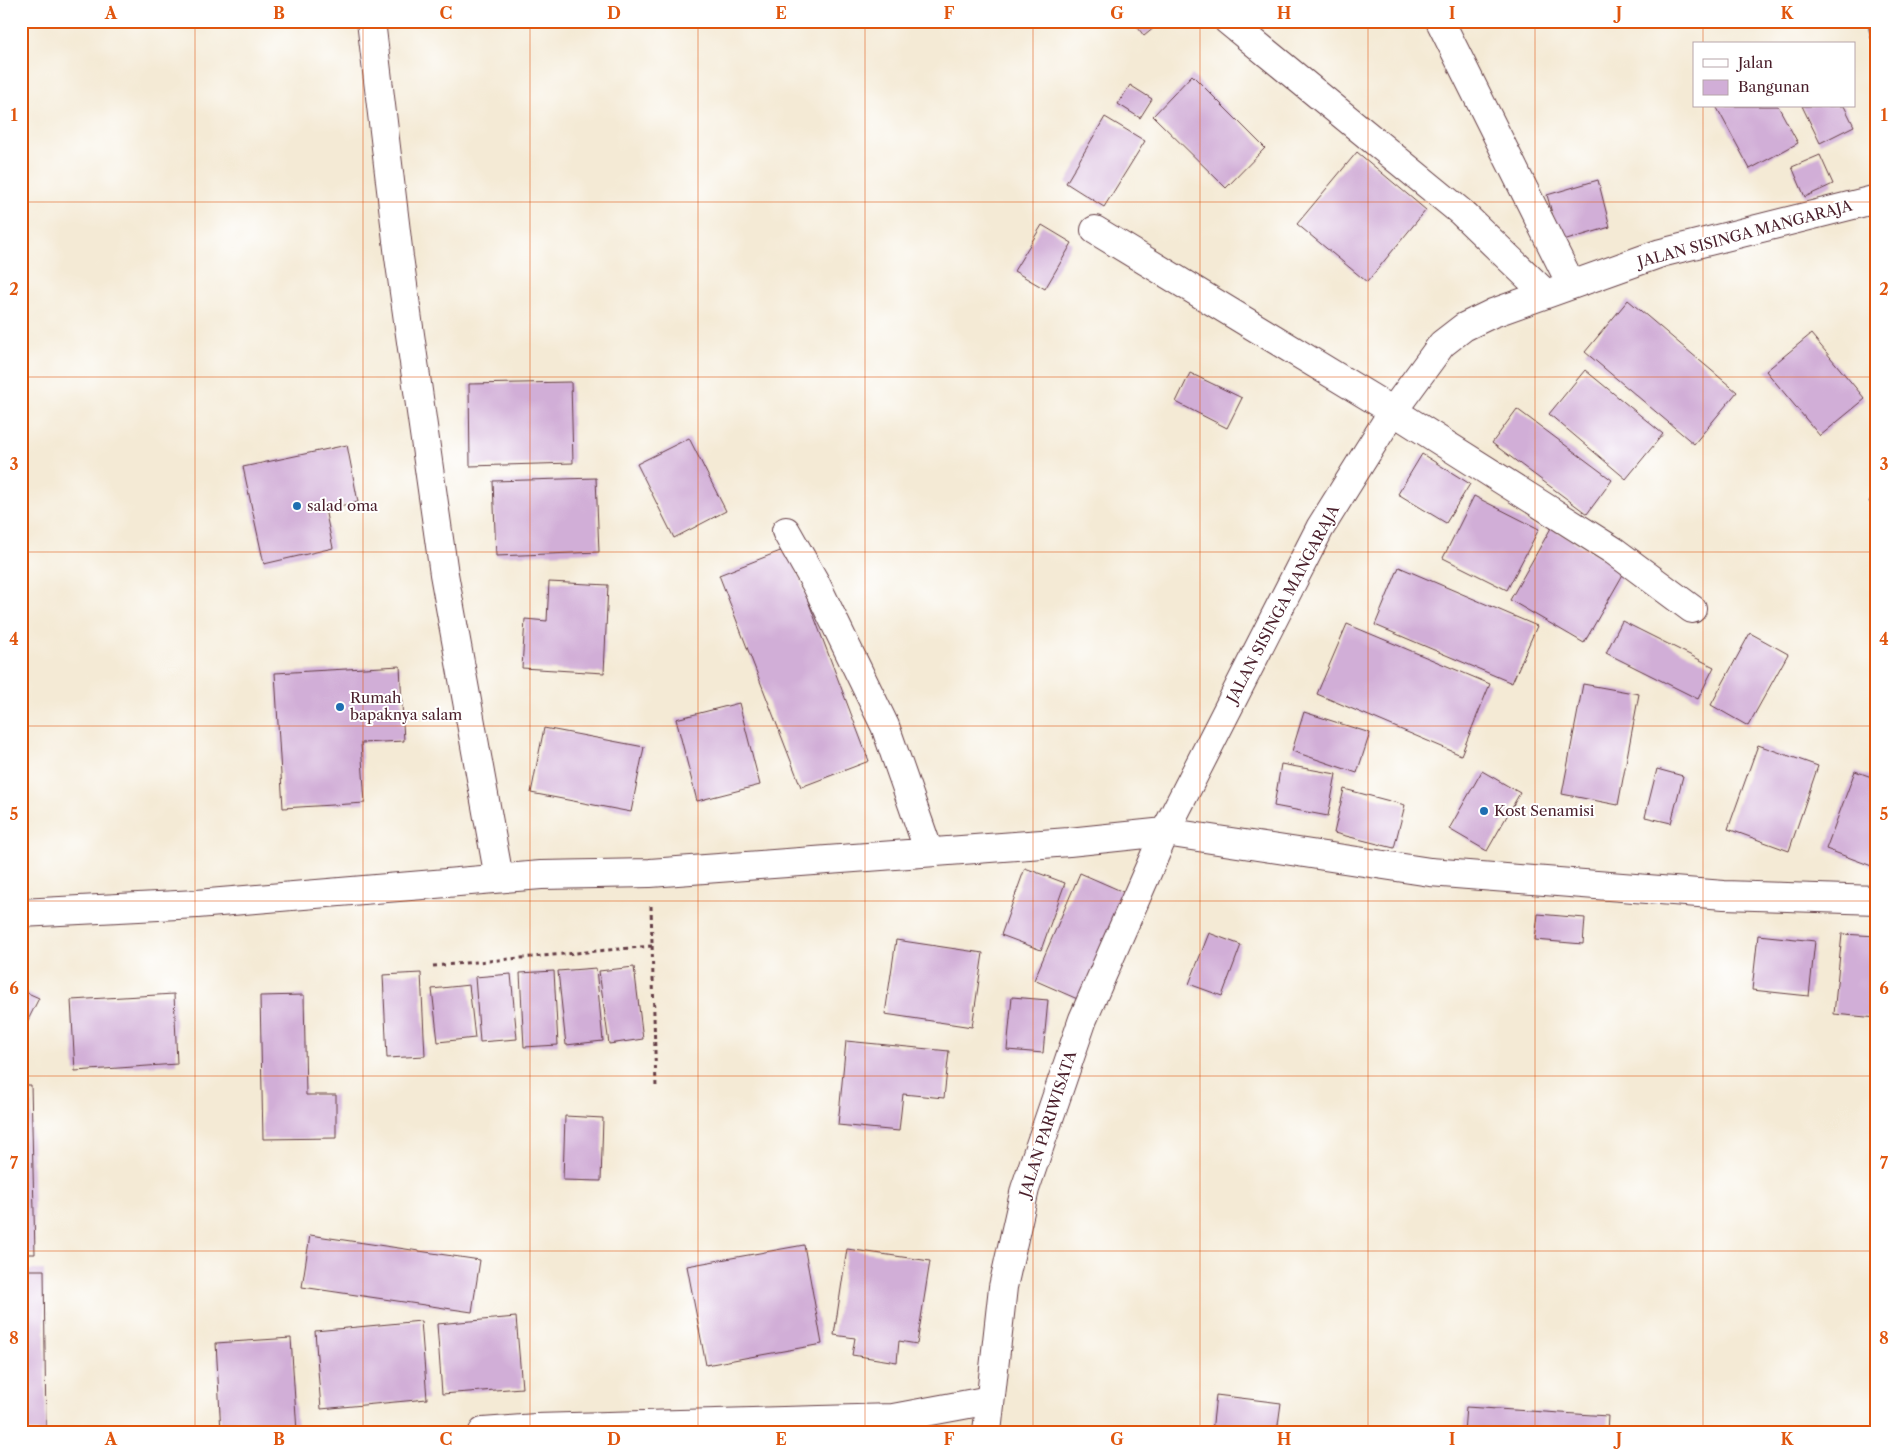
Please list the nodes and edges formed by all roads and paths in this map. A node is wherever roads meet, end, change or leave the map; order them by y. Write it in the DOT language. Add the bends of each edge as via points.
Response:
graph roads {
  1 [pos="371,21"];
  2 [pos="1228,21"];
  3 [pos="1440,21"];
  4 [pos="1877,199"];
  5 [pos="1095,230"];
  6 [pos="1570,284"];
  7 [pos="1544,293"];
  8 [pos="1393,411"];
  9 [pos="786,531"];
  10 [pos="1692,609"];
  11 [pos="1165,832"];
  12 [pos="929,852"];
  13 [pos="650,873"];
  14 [pos="499,878"];
  15 [pos="1877,900"];
  16 [pos="21,913"];
  17 [pos="652,946"];
  18 [pos="433,966"];
  19 [pos="656,1088"];
  20 [pos="990,1400"];
  21 [pos="483,1432"];
  22 [pos="987,1432"];
  1 -- 14 [label="street" via="399,257 444,574"];
  2 -- 7 [label="street" via="1461,212"];
  3 -- 6 [label="street"];
  4 -- 6 [label="street, JALAN SISINGA MANGARAJA" via="1661,253"];
  5 -- 8 [label="street"];
  6 -- 7 [label="street, JALAN SISINGA MANGARAJA"];
  7 -- 8 [label="street, JALAN SISINGA MANGARAJA" via="1464,326 1442,344"];
  8 -- 10 [label="street" via="1614,550"];
  8 -- 11 [label="street, JALAN SISINGA MANGARAJA" via="1320,528"];
  9 -- 12 [label="street" via="816,584 885,726"];
  11 -- 12 [label="street"];
  11 -- 15 [label="street" via="1430,872 1724,895"];
  11 -- 20 [label="street, JALAN PARIWISATA" via="1083,1019 1025,1189 1002,1287"];
  12 -- 13 [label="street"];
  13 -- 14 [label="street"];
  13 -- 17 [label="path"];
  14 -- 16 [label="street" via="197,904"];
  17 -- 18 [label="path"];
  17 -- 19 [label="path"];
  20 -- 21 [label="street" via="893,1418"];
  20 -- 22 [label="street, JALAN PARIWISATA"];
}
